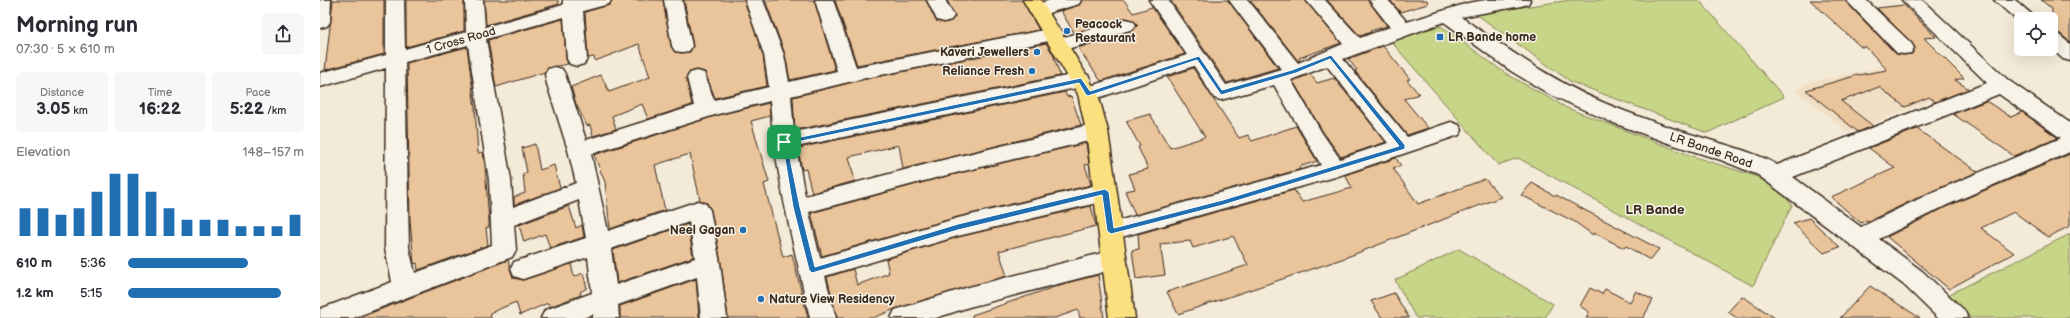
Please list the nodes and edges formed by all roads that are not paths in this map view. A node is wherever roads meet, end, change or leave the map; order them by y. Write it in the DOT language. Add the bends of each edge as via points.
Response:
graph roads {
  1 [pos="322,0"];
  2 [pos="395,0"];
  3 [pos="474,0"];
  4 [pos="602,0"];
  5 [pos="673,0"];
  6 [pos="754,0"];
  7 [pos="824,0"];
  8 [pos="1072,0"];
  9 [pos="1158,0"];
  10 [pos="1238,0"];
  11 [pos="1315,0"];
  12 [pos="1378,0"];
  13 [pos="1521,0"];
  14 [pos="1855,0"];
  15 [pos="1911,0"];
  16 [pos="2003,0"];
  17 [pos="573,4"];
  18 [pos="1035,5"];
  19 [pos="1458,8"];
  20 [pos="2018,12"];
  21 [pos="320,22"];
  22 [pos="1126,25"];
  23 [pos="1402,29"];
  24 [pos="476,35"];
  25 [pos="1057,40"];
  26 [pos="2058,44"];
  27 [pos="682,46"];
  28 [pos="1356,46"];
  29 [pos="1904,48"];
  30 [pos="2070,54"];
  31 [pos="1331,57"];
  32 [pos="396,58"];
  33 [pos="1199,58"];
  34 [pos="577,59"];
  35 [pos="555,74"];
  36 [pos="1287,74"];
  37 [pos="848,75"];
  38 [pos="697,78"];
  39 [pos="320,80"];
  40 [pos="2001,85"];
  41 [pos="1085,87"];
  42 [pos="780,92"];
  43 [pos="706,110"];
  44 [pos="1451,130"];
  45 [pos="1097,131"];
  46 [pos="2070,134"];
  47 [pos="784,142"];
  48 [pos="2070,143"];
  49 [pos="1403,147"];
  50 [pos="579,150"];
  51 [pos="1335,169"];
  52 [pos="1775,175"];
  53 [pos="588,188"];
  54 [pos="1105,192"];
  55 [pos="796,207"];
  56 [pos="503,220"];
  57 [pos="1111,231"];
  58 [pos="1860,238"];
  59 [pos="598,244"];
  60 [pos="1114,260"];
  61 [pos="708,263"];
  62 [pos="523,269"];
  63 [pos="812,270"];
  64 [pos="406,287"];
  65 [pos="605,308"];
  66 [pos="324,318"];
  67 [pos="554,318"];
  68 [pos="714,318"];
  69 [pos="823,318"];
  70 [pos="904,318"];
  71 [pos="1122,318"];
  72 [pos="1956,318"];
  1 -- 21 [label="street"];
  2 -- 32 [label="street"];
  3 -- 24 [label="street"];
  4 -- 17 [label="street, 1 Cross Road"];
  5 -- 27 [label="street"];
  6 -- 42 [label="street" via="774,55"];
  7 -- 37 [label="street"];
  8 -- 18 [label="street"];
  9 -- 33 [label="street"];
  10 -- 36 [label="street"];
  11 -- 28 [label="street"];
  12 -- 23 [label="street"];
  13 -- 19 [label="street"];
  14 -- 29 [label="street"];
  15 -- 40 [label="street"];
  16 -- 20 [label="street"];
  17 -- 24 [label="street, 1 Cross Road"];
  17 -- 34 [label="street"];
  18 -- 25 [label="main road"];
  19 -- 23 [label="street"];
  19 -- 52 [label="street, LR Bande Road" via="1518,66 1556,89 1625,119 1750,162"];
  22 -- 25 [label="street"];
  23 -- 28 [label="street"];
  24 -- 32 [label="street, 1 Cross Road"];
  24 -- 56 [label="street" via="497,157"];
  25 -- 37 [label="street"];
  25 -- 41 [label="main road"];
  26 -- 30 [label="street"];
  28 -- 31 [label="street"];
  31 -- 36 [label="street"];
  31 -- 49 [label="street"];
  32 -- 39 [label="street, 1 Cross Road"];
  32 -- 64 [label="street" via="397,248"];
  33 -- 36 [label="street" via="1221,93"];
  33 -- 41 [label="street"];
  35 -- 50 [label="street"];
  36 -- 51 [label="street" via="1314,138"];
  37 -- 42 [label="street"];
  38 -- 43 [label="street"];
  40 -- 46 [label="street"];
  40 -- 52 [label="street"];
  41 -- 45 [label="main road"];
  41 -- 47 [label="street"];
  42 -- 43 [label="street"];
  42 -- 47 [label="street"];
  43 -- 50 [label="street"];
  44 -- 49 [label="street"];
  45 -- 54 [label="main road"];
  45 -- 55 [label="street"];
  47 -- 55 [label="street"];
  48 -- 58 [label="street" via="1939,199"];
  49 -- 51 [label="street"];
  50 -- 53 [label="street"];
  51 -- 57 [label="street"];
  52 -- 58 [label="street, LR Bande Road"];
  53 -- 56 [label="street"];
  53 -- 59 [label="street" via="595,215"];
  54 -- 57 [label="main road"];
  54 -- 63 [label="street" via="958,227"];
  55 -- 63 [label="street"];
  56 -- 64 [label="street" via="504,250"];
  57 -- 60 [label="main road"];
  58 -- 72 [label="street, LR Bande Road" via="1913,278"];
  59 -- 61 [label="street" via="698,210"];
  59 -- 62 [label="street"];
  59 -- 65 [label="street"];
  60 -- 70 [label="street" via="969,297"];
  60 -- 71 [label="main road"];
  61 -- 65 [label="street"];
  61 -- 68 [label="street"];
  63 -- 69 [label="street"];
  64 -- 66 [label="street"];
  65 -- 67 [label="street"];
}
